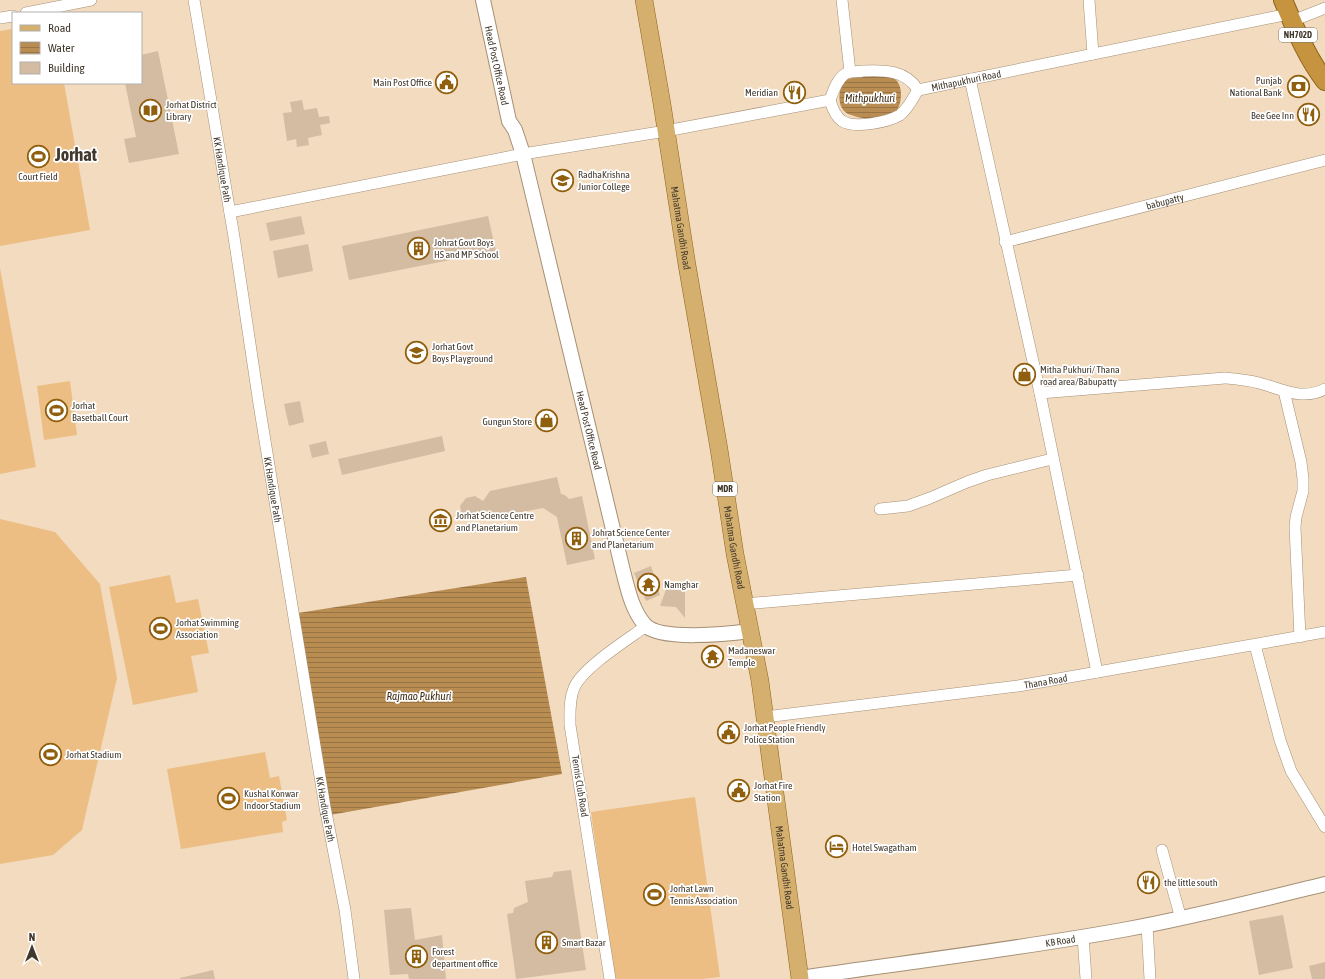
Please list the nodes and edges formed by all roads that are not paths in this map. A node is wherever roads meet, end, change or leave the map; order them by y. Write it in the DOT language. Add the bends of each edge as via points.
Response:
graph roads {
  1 [pos="91,0"];
  2 [pos="194,0"];
  3 [pos="483,0"];
  4 [pos="491,0"];
  5 [pos="644,0"];
  6 [pos="842,0"];
  7 [pos="1089,0"];
  8 [pos="1325,8"];
  9 [pos="31,12"];
  10 [pos="1288,12"];
  11 [pos="12,16"];
  12 [pos="0,18"];
  13 [pos="1093,54"];
  14 [pos="850,72"];
  15 [pos="1320,74"];
  16 [pos="970,79"];
  17 [pos="918,90"];
  18 [pos="1325,93"];
  19 [pos="830,100"];
  20 [pos="515,130"];
  21 [pos="666,131"];
  22 [pos="523,154"];
  23 [pos="1325,160"];
  24 [pos="230,212"];
  25 [pos="1005,242"];
  26 [pos="1325,389"];
  27 [pos="1284,391"];
  28 [pos="1040,393"];
  29 [pos="1052,458"];
  30 [pos="880,509"];
  31 [pos="1078,575"];
  32 [pos="744,604"];
  33 [pos="646,626"];
  34 [pos="750,631"];
  35 [pos="1325,632"];
  36 [pos="1300,637"];
  37 [pos="1255,644"];
  38 [pos="1097,672"];
  39 [pos="765,717"];
  40 [pos="1325,827"];
  41 [pos="1162,850"];
  42 [pos="1325,884"];
  43 [pos="1181,919"];
  44 [pos="1147,925"];
  45 [pos="1084,936"];
  46 [pos="354,979"];
  47 [pos="610,979"];
  48 [pos="797,979"];
  49 [pos="1086,979"];
  50 [pos="1150,979"];
  1 -- 9 [label="street"];
  2 -- 24 [label="street, KK Handique Path"];
  3 -- 20 [label="street, Head Post Office Road" via="510,121"];
  4 -- 20 [label="street, Head Post Office Road" via="517,120"];
  5 -- 21 [label="main road, Mahatma Gandhi Road / MDR"];
  6 -- 14 [label="street"];
  7 -- 13 [label="street"];
  8 -- 10 [label="street, Mithapukhuri Road"];
  10 -- 13 [label="street, Mithapukhuri Road"];
  10 -- 15 [label="highway, NH702D" via="1304,49"];
  11 -- 12 [label="street"];
  13 -- 16 [label="street, Mithapukhuri Road"];
  14 -- 17 [label="street" via="891,71 898,73"];
  14 -- 19 [label="street" via="840,79"];
  15 -- 18 [label="highway, NH702D"];
  16 -- 17 [label="street, Mithapukhuri Road"];
  16 -- 25 [label="street"];
  17 -- 19 [label="street, Mithapukhuri Road" via="900,114 889,120 874,123 842,121"];
  19 -- 21 [label="street"];
  20 -- 22 [label="street, Head Post Office Road"];
  21 -- 22 [label="street"];
  21 -- 32 [label="main road, Mahatma Gandhi Road / MDR"];
  22 -- 24 [label="street"];
  22 -- 33 [label="street, Head Post Office Road" via="623,571 636,612"];
  23 -- 25 [label="street, babupatty"];
  24 -- 46 [label="street, KK Handique Path" via="325,807 345,910"];
  25 -- 28 [label="street"];
  26 -- 27 [label="street" via="1304,395"];
  27 -- 28 [label="street" via="1258,383 1225,378"];
  27 -- 36 [label="street" via="1303,479 1295,527"];
  28 -- 29 [label="street"];
  29 -- 30 [label="street" via="987,475 908,506"];
  29 -- 31 [label="street"];
  31 -- 32 [label="street"];
  31 -- 38 [label="street"];
  32 -- 34 [label="main road, Mahatma Gandhi Road / MDR"];
  33 -- 34 [label="street" via="671,635"];
  33 -- 47 [label="street, Tennis Club Road" via="584,673 574,687 570,706 570,725"];
  34 -- 39 [label="main road, Mahatma Gandhi Road / MDR"];
  35 -- 36 [label="street, Thana Road"];
  36 -- 37 [label="street, Thana Road"];
  37 -- 38 [label="street, Thana Road"];
  37 -- 40 [label="street" via="1280,740 1291,770"];
  38 -- 39 [label="street, Thana Road" via="1018,686"];
  39 -- 48 [label="main road, Mahatma Gandhi Road / MDR"];
  41 -- 43 [label="street"];
  42 -- 43 [label="street, KB Road"];
  43 -- 44 [label="street, KB Road"];
  44 -- 45 [label="street, KB Road"];
  44 -- 50 [label="street"];
  45 -- 48 [label="street, KB Road"];
  45 -- 49 [label="street"];
}
